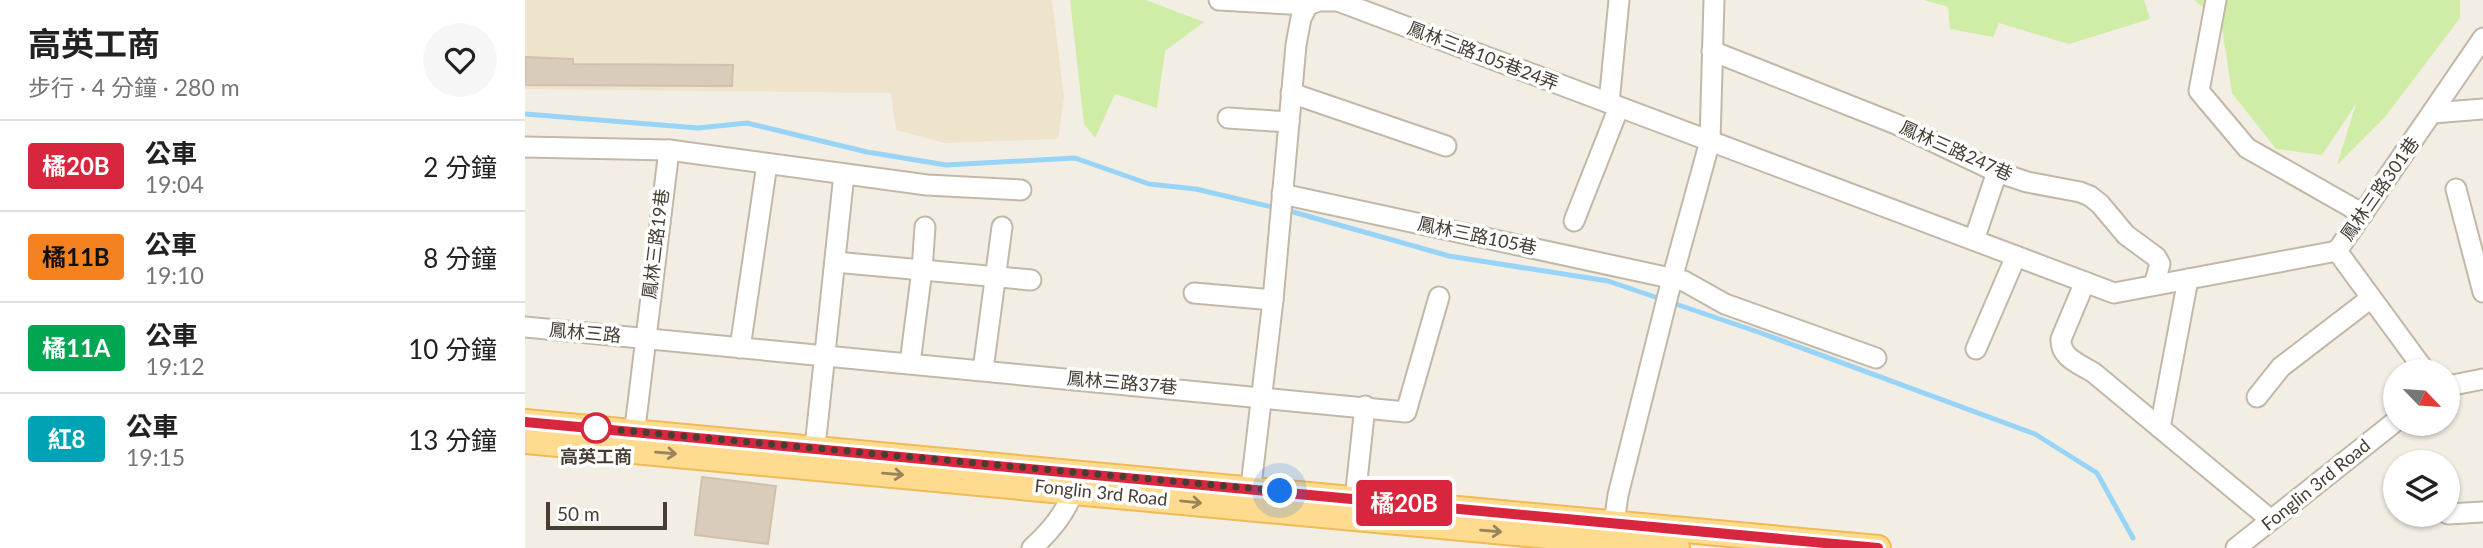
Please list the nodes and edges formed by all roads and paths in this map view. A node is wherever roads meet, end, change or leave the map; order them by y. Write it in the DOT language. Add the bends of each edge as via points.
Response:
graph roads {
  1 [pos="1219,0"];
  2 [pos="1619,0"];
  3 [pos="1714,0"];
  4 [pos="2216,0"];
  5 [pos="1359,4"];
  6 [pos="1308,5"];
  7 [pos="2483,38"];
  8 [pos="1712,51"];
  9 [pos="1291,93"];
  10 [pos="1614,105"];
  11 [pos="2483,109"];
  12 [pos="2433,113"];
  13 [pos="1228,118"];
  14 [pos="1289,122"];
  15 [pos="1710,141"];
  16 [pos="1446,146"];
  17 [pos="525,147"];
  18 [pos="669,150"];
  19 [pos="767,164"];
  20 [pos="1997,172"];
  21 [pos="844,174"];
  22 [pos="2456,189"];
  23 [pos="1021,190"];
  24 [pos="1282,204"];
  25 [pos="2363,214"];
  26 [pos="1574,222"];
  27 [pos="1002,227"];
  28 [pos="925,228"];
  29 [pos="1974,240"];
  30 [pos="2337,251"];
  31 [pos="2016,256"];
  32 [pos="835,262"];
  33 [pos="922,270"];
  34 [pos="997,277"];
  35 [pos="2188,279"];
  36 [pos="1031,280"];
  37 [pos="2085,282"];
  38 [pos="1671,283"];
  39 [pos="2154,285"];
  40 [pos="2483,292"];
  41 [pos="1194,293"];
  42 [pos="1439,297"];
  43 [pos="2371,298"];
  44 [pos="1273,300"];
  45 [pos="525,327"];
  46 [pos="644,338"];
  47 [pos="740,348"];
  48 [pos="1976,349"];
  49 [pos="823,355"];
  50 [pos="1876,358"];
  51 [pos="2416,359"];
  52 [pos="910,363"];
  53 [pos="983,370"];
  54 [pos="2483,379"];
  55 [pos="2461,383"];
  56 [pos="1260,397"];
  57 [pos="2257,397"];
  58 [pos="1365,406"];
  59 [pos="525,422"];
  60 [pos="2159,428"];
  61 [pos="2383,431"];
  62 [pos="525,441"];
  63 [pos="633,441"];
  64 [pos="815,447"];
  65 [pos="1076,482"];
  66 [pos="1249,498"];
  67 [pos="1355,499"];
  68 [pos="2483,512"];
  69 [pos="2460,513"];
  70 [pos="2271,520"];
  71 [pos="1613,533"];
  72 [pos="1032,548"];
  73 [pos="1677,548"];
  74 [pos="1878,548"];
  75 [pos="2236,548"];
  1 -- 6 [label="street, 鳳林三路105巷24弄"];
  2 -- 10 [label="street"];
  3 -- 8 [label="street"];
  4 -- 25 [label="street" via="2199,91 2247,148"];
  5 -- 6 [label="street, 鳳林三路105巷24弄" via="1319,1"];
  5 -- 10 [label="street, 鳳林三路105巷24弄"];
  6 -- 9 [label="street" via="1301,18"];
  7 -- 12 [label="street, 鳳林三路301巷"];
  8 -- 15 [label="street"];
  8 -- 20 [label="street, 鳳林三路247巷" via="1896,124"];
  9 -- 14 [label="street"];
  9 -- 16 [label="street"];
  10 -- 15 [label="street, 鳳林三路105巷24弄"];
  10 -- 26 [label="street"];
  11 -- 12 [label="street"];
  12 -- 25 [label="street, 鳳林三路301巷"];
  13 -- 14 [label="street"];
  14 -- 24 [label="street"];
  15 -- 29 [label="street"];
  15 -- 38 [label="street"];
  17 -- 18 [label="street"];
  18 -- 19 [label="street"];
  18 -- 46 [label="street, 鳳林三路19巷"];
  19 -- 21 [label="street"];
  19 -- 47 [label="street"];
  20 -- 29 [label="street"];
  20 -- 39 [label="street, 鳳林三路247巷" via="2080,192 2101,204 2126,235 2156,257 2160,264"];
  21 -- 23 [label="street"];
  21 -- 32 [label="street"];
  22 -- 40 [label="street"];
  24 -- 38 [label="street, 鳳林三路105巷"];
  24 -- 44 [label="street"];
  25 -- 30 [label="street, 鳳林三路301巷"];
  27 -- 34 [label="street"];
  28 -- 33 [label="street"];
  29 -- 31 [label="street"];
  30 -- 35 [label="street"];
  30 -- 43 [label="street, 鳳林三路301巷"];
  31 -- 37 [label="street"];
  31 -- 48 [label="street"];
  32 -- 33 [label="street"];
  32 -- 49 [label="street"];
  33 -- 34 [label="street"];
  33 -- 52 [label="street"];
  34 -- 36 [label="street"];
  34 -- 53 [label="street"];
  35 -- 39 [label="street"];
  35 -- 60 [label="street"];
  37 -- 39 [label="street" via="2114,293"];
  37 -- 60 [label="street" via="2061,339 2065,355 2094,373"];
  38 -- 50 [label="street, 鳳林三路105巷" via="1683,281 1725,304"];
  38 -- 71 [label="street" via="1618,495"];
  41 -- 44 [label="street"];
  42 -- 58 [label="street" via="1406,412"];
  43 -- 51 [label="street, 鳳林三路301巷"];
  43 -- 57 [label="street" via="2281,367"];
  44 -- 56 [label="street"];
  45 -- 46 [label="street, 鳳林三路"];
  46 -- 47 [label="street"];
  46 -- 63 [label="street, 鳳林三路19巷"];
  47 -- 49 [label="street"];
  49 -- 52 [label="street, 鳳林三路37巷"];
  49 -- 64 [label="street"];
  52 -- 53 [label="street, 鳳林三路37巷"];
  53 -- 56 [label="street, 鳳林三路37巷"];
  54 -- 55 [label="street"];
  56 -- 58 [label="street"];
  56 -- 66 [label="street"];
  58 -- 67 [label="street"];
  59 -- 63 [label="main road, Fonglin 3rd Road"];
  60 -- 70 [label="street"];
  61 -- 70 [label="street, Fonglin 3rd Road"];
  62 -- 63 [label="main road, Fonglin 3rd Road"];
  63 -- 64 [label="main road, Fonglin 3rd Road"];
  63 -- 65 [label="main road, Fonglin 3rd Road, one-way"];
  64 -- 65 [label="main road, Fonglin 3rd Road"];
  65 -- 66 [label="main road, Fonglin 3rd Road"];
  65 -- 72 [label="street" via="1055,527"];
  66 -- 67 [label="main road, Fonglin 3rd Road"];
  66 -- 71 [label="main road, Fonglin 3rd Road, one-way"];
  67 -- 71 [label="main road, Fonglin 3rd Road"];
  68 -- 69 [label="street"];
  70 -- 75 [label="street, Fonglin 3rd Road"];
  71 -- 73 [label="main road, Fonglin 3rd Road"];
  71 -- 74 [label="main road, Fonglin 3rd Road"];
}
